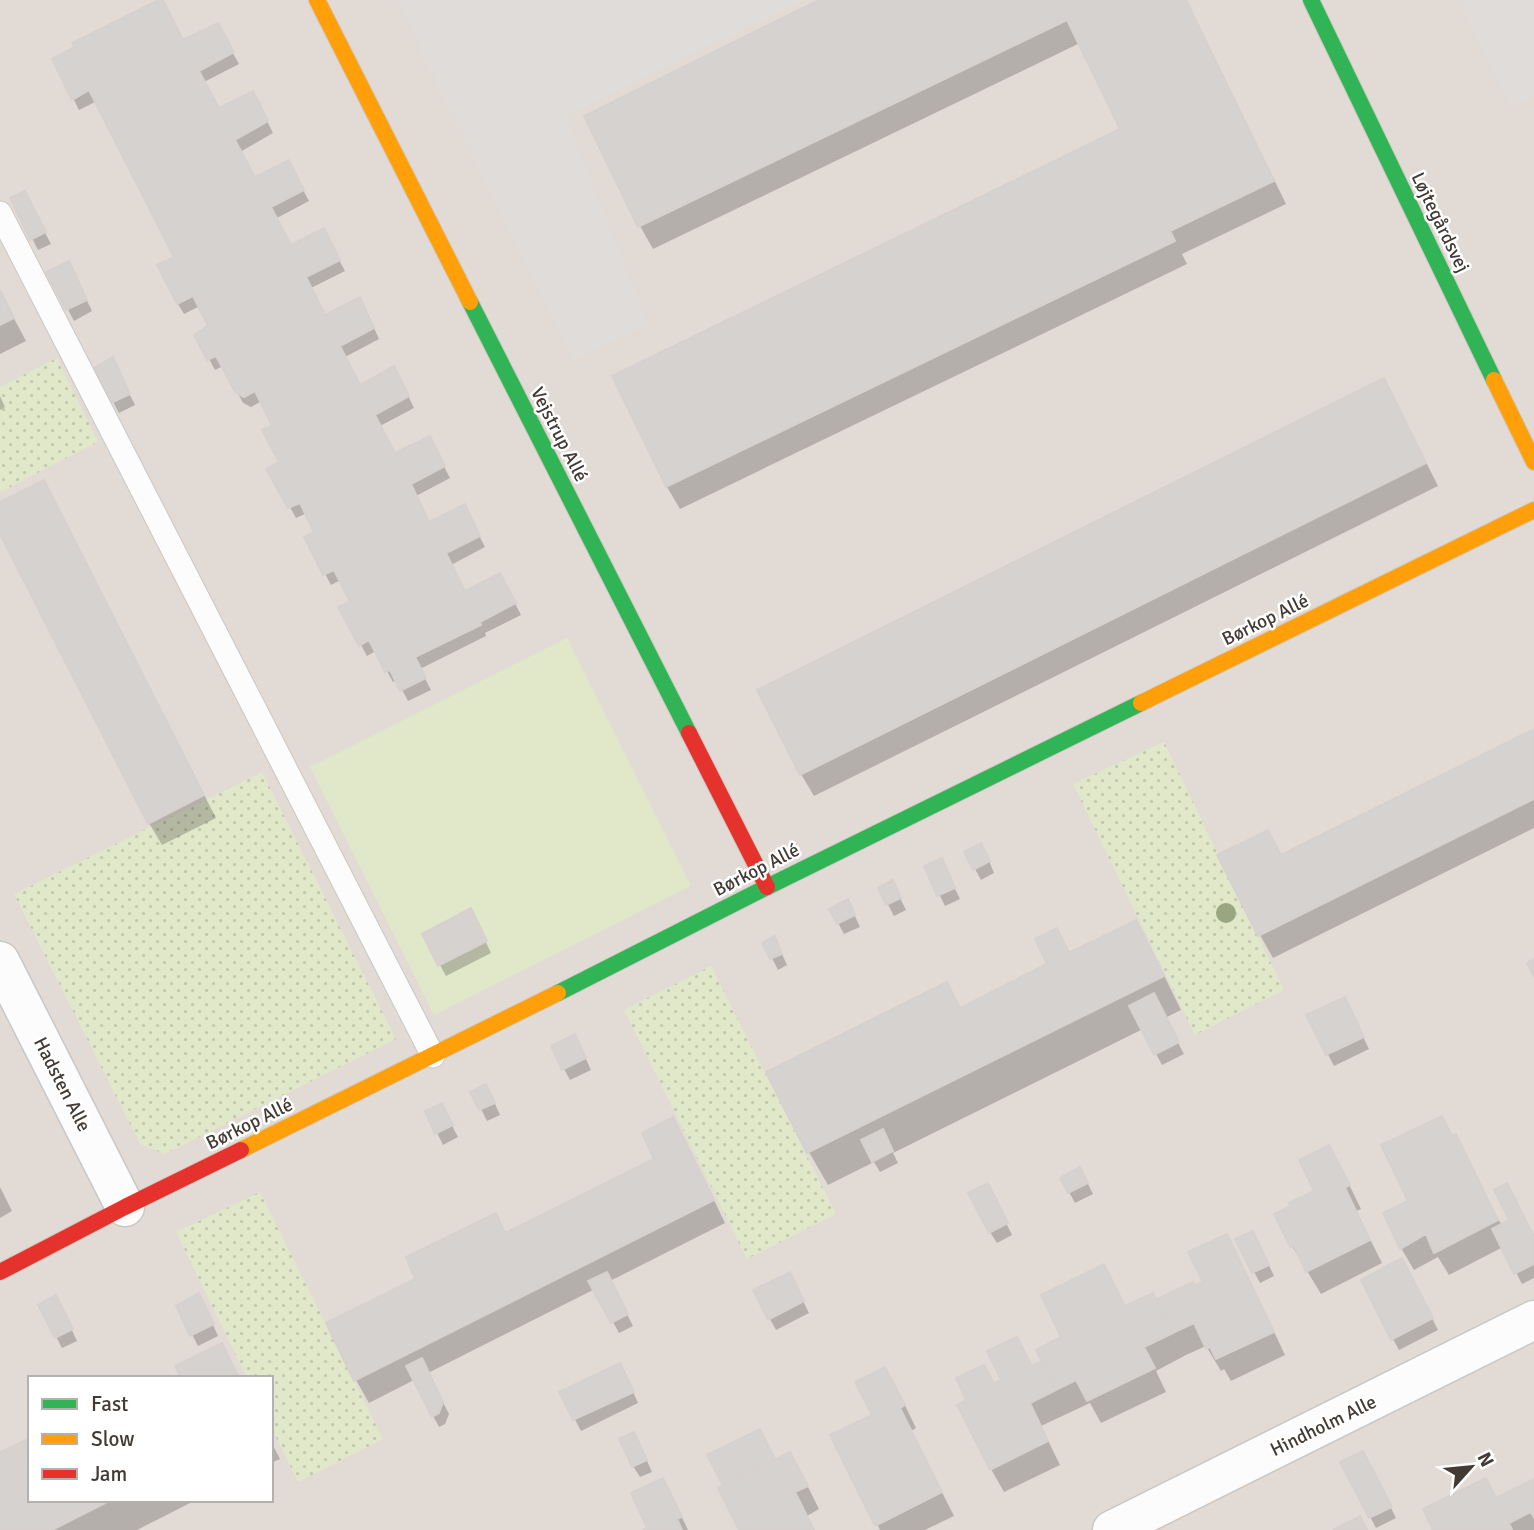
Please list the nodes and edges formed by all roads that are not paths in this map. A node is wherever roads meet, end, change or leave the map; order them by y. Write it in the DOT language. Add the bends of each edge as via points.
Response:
graph roads {
  1 [pos="317,0"];
  2 [pos="1311,0"];
  3 [pos="0,213"];
  4 [pos="1534,462"];
  5 [pos="1534,510"];
  6 [pos="767,887"];
  7 [pos="0,961"];
  8 [pos="433,1056"];
  9 [pos="125,1207"];
  10 [pos="0,1272"];
  11 [pos="1534,1321"];
  12 [pos="1112,1530"];
  1 -- 6 [label="street, Vejstrup Allé"];
  2 -- 4 [label="street, Løjtegårdsvej"];
  3 -- 8 [label="lane"];
  5 -- 6 [label="street, Børkop Allé"];
  6 -- 8 [label="street, Børkop Allé"];
  7 -- 9 [label="street, Hadsten Alle"];
  8 -- 9 [label="street, Børkop Allé"];
  9 -- 10 [label="street, Børkop Allé"];
  11 -- 12 [label="street, Hindholm Alle"];
}
